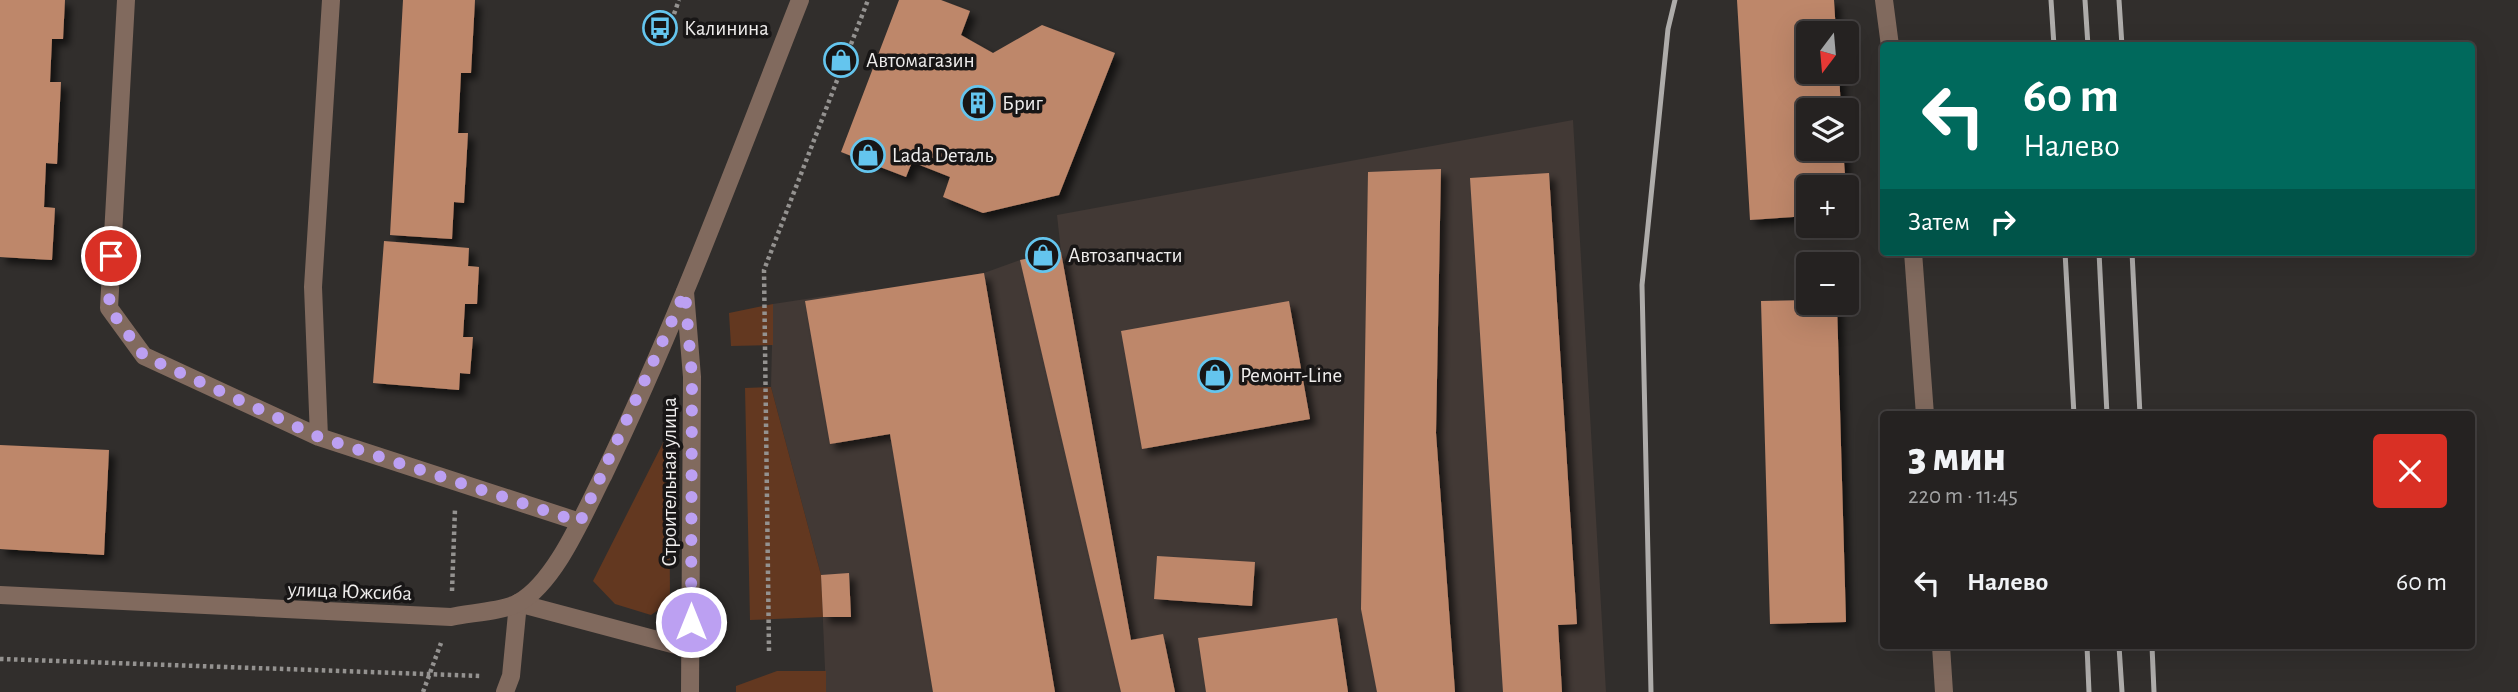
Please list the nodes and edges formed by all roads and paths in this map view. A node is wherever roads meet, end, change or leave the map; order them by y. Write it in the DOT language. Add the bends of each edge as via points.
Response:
graph roads {
  1 [pos="126,0"];
  2 [pos="331,0"];
  3 [pos="679,0"];
  4 [pos="800,0"];
  5 [pos="868,0"];
  6 [pos="1884,0"];
  7 [pos="674,14"];
  8 [pos="1889,42"];
  9 [pos="1913,256"];
  10 [pos="685,292"];
  11 [pos="1925,411"];
  12 [pos="319,437"];
  13 [pos="580,522"];
  14 [pos="0,595"];
  15 [pos="518,603"];
  16 [pos="691,649"];
  17 [pos="1941,649"];
  18 [pos="769,651"];
  19 [pos="0,659"];
  20 [pos="508,684"];
  21 [pos="690,692"];
  22 [pos="1944,692"];
  1 -- 12 [label="street" via="109,308 144,356"];
  2 -- 12 [label="street" via="313,287"];
  3 -- 7 [label="path"];
  4 -- 10 [label="street, Строительная улица"];
  5 -- 18 [label="path" via="764,270"];
  6 -- 8 [label="street"];
  9 -- 11 [label="street"];
  10 -- 13 [label="street"];
  10 -- 16 [label="street, Строительная улица" via="692,377"];
  12 -- 13 [label="street"];
  13 -- 15 [label="street" via="547,577"];
  14 -- 15 [label="street, улица Южсиба" via="451,617"];
  15 -- 16 [label="street, улица Южсиба"];
  15 -- 20 [label="street"];
  16 -- 21 [label="street, Строительная улица"];
  17 -- 22 [label="street"];
  19 -- 20 [label="path" via="429,676"];
}
